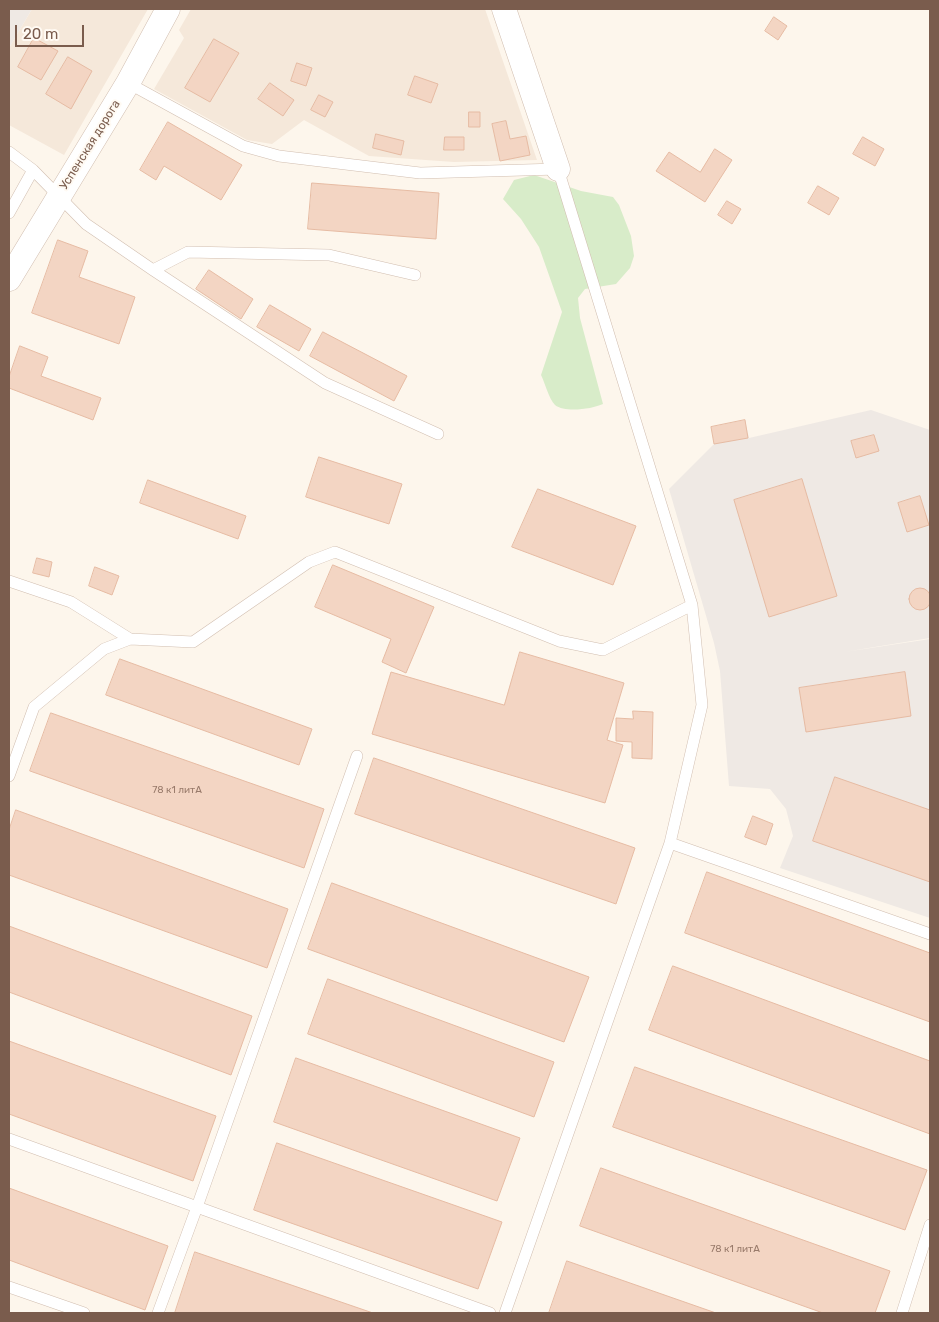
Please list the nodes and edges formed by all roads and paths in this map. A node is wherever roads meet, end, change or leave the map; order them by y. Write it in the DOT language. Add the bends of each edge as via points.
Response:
graph roads {
  1 [pos="168,9"];
  2 [pos="504,9"];
  3 [pos="128,83"];
  4 [pos="9,152"];
  5 [pos="558,169"];
  6 [pos="33,170"];
  7 [pos="58,196"];
  8 [pos="9,213"];
  9 [pos="153,270"];
  10 [pos="415,275"];
  11 [pos="9,279"];
  12 [pos="438,434"];
  13 [pos="9,581"];
  14 [pos="692,604"];
  15 [pos="130,639"];
  16 [pos="357,756"];
  17 [pos="9,776"];
  18 [pos="670,844"];
  19 [pos="930,934"];
  20 [pos="9,1139"];
  21 [pos="198,1207"];
  22 [pos="930,1225"];
  23 [pos="9,1286"];
  24 [pos="84,1313"];
  25 [pos="158,1313"];
  26 [pos="490,1313"];
  27 [pos="505,1313"];
  28 [pos="902,1313"];
  1 -- 3 [label="street, Успенская дорога"];
  2 -- 5 [label="street"];
  3 -- 5 [label="lane" via="243,146 279,156 420,173"];
  3 -- 7 [label="street, Успенская дорога"];
  4 -- 6 [label="lane"];
  5 -- 14 [label="lane"];
  6 -- 7 [label="lane"];
  6 -- 8 [label="lane"];
  7 -- 9 [label="lane" via="86,224"];
  7 -- 11 [label="street, Успенская дорога"];
  9 -- 10 [label="lane" via="188,252 329,255"];
  9 -- 12 [label="lane" via="324,383"];
  13 -- 15 [label="lane" via="71,602"];
  14 -- 15 [label="lane" via="603,650 559,641 335,552 308,562 193,642"];
  14 -- 18 [label="lane" via="702,705"];
  15 -- 17 [label="lane" via="104,649 34,707"];
  16 -- 21 [label="lane"];
  18 -- 19 [label="lane"];
  18 -- 27 [label="lane"];
  20 -- 21 [label="lane"];
  21 -- 25 [label="lane"];
  21 -- 26 [label="lane"];
  22 -- 28 [label="lane"];
  23 -- 24 [label="lane"];
}
